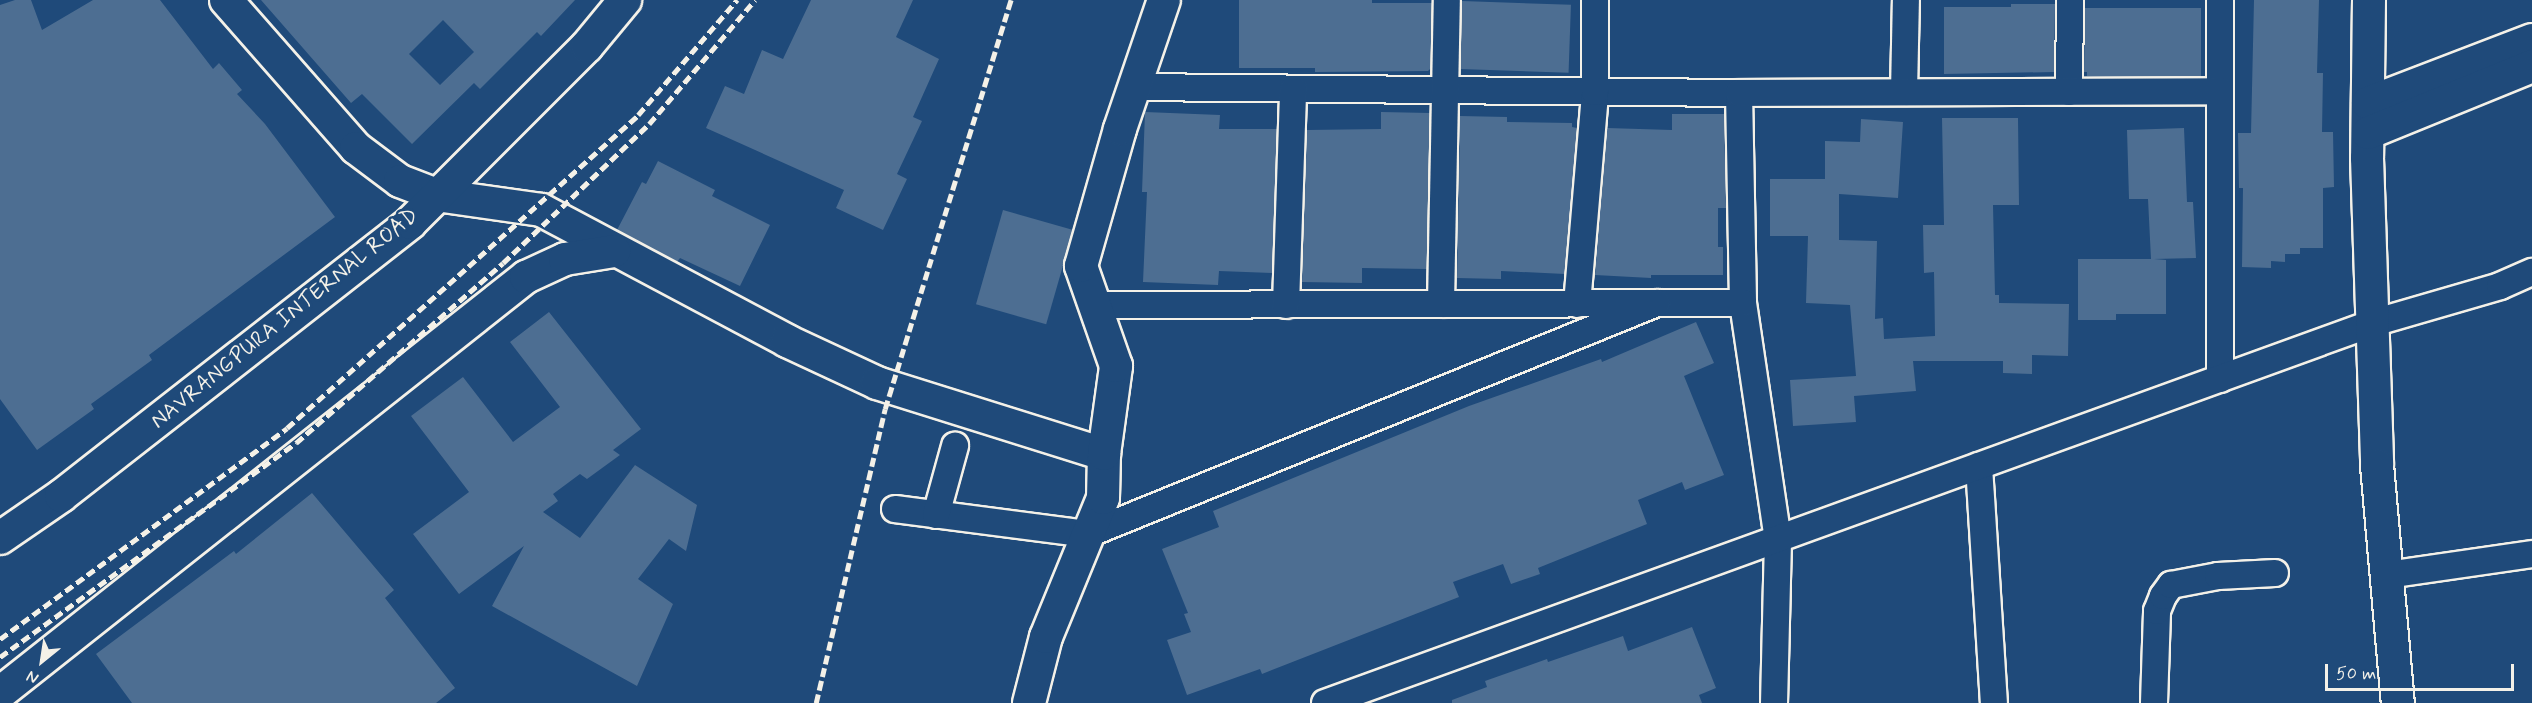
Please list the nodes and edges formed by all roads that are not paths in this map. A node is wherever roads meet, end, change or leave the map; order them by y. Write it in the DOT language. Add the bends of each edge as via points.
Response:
graph roads {
  1 [pos="226,0"];
  2 [pos="625,0"];
  3 [pos="1164,0"];
  4 [pos="1447,0"];
  5 [pos="1595,0"];
  6 [pos="1906,0"];
  7 [pos="2070,0"];
  8 [pos="2220,0"];
  9 [pos="2368,0"];
  10 [pos="2532,40"];
  11 [pos="2532,66"];
  12 [pos="1134,87"];
  13 [pos="1293,89"];
  14 [pos="1446,90"];
  15 [pos="2220,91"];
  16 [pos="1595,92"];
  17 [pos="1904,92"];
  18 [pos="2069,92"];
  19 [pos="1739,93"];
  20 [pos="2368,118"];
  21 [pos="436,195"];
  22 [pos="614,251"];
  23 [pos="2532,272"];
  24 [pos="1657,303"];
  25 [pos="1743,303"];
  26 [pos="1441,304"];
  27 [pos="1577,304"];
  28 [pos="1095,305"];
  29 [pos="1286,305"];
  30 [pos="2373,323"];
  31 [pos="2220,379"];
  32 [pos="955,446"];
  33 [pos="1104,454"];
  34 [pos="1979,466"];
  35 [pos="895,509"];
  36 [pos="936,514"];
  37 [pos="1088,534"];
  38 [pos="0,538"];
  39 [pos="1778,540"];
  40 [pos="2532,554"];
  41 [pos="2274,573"];
  42 [pos="2387,575"];
  43 [pos="0,693"];
  44 [pos="1029,703"];
  45 [pos="1325,703"];
  46 [pos="1774,703"];
  47 [pos="1994,703"];
  48 [pos="2154,703"];
  49 [pos="2398,703"];
  1 -- 21 [label="street" via="356,148 400,181"];
  2 -- 21 [label="street, NAVRANGPURA INTERNAL ROAD" via="587,46"];
  3 -- 12 [label="street"];
  4 -- 14 [label="street"];
  5 -- 16 [label="street"];
  6 -- 17 [label="street"];
  7 -- 18 [label="street"];
  8 -- 15 [label="street"];
  9 -- 20 [label="street"];
  10 -- 20 [label="street"];
  11 -- 20 [label="street"];
  12 -- 13 [label="street"];
  12 -- 28 [label="street" via="1081,266"];
  13 -- 14 [label="street"];
  13 -- 29 [label="street"];
  14 -- 16 [label="street"];
  14 -- 26 [label="street"];
  15 -- 18 [label="street"];
  15 -- 31 [label="street"];
  16 -- 19 [label="street"];
  16 -- 27 [label="street"];
  17 -- 18 [label="street"];
  17 -- 19 [label="street"];
  19 -- 25 [label="street"];
  20 -- 30 [label="street"];
  21 -- 22 [label="street" via="541,210"];
  21 -- 38 [label="street, NAVRANGPURA INTERNAL ROAD" via="400,231 61,496"];
  22 -- 33 [label="street" via="787,341 877,382"];
  22 -- 43 [label="street" via="565,259 526,277"];
  23 -- 30 [label="street" via="2500,286"];
  24 -- 25 [label="street"];
  24 -- 27 [label="street"];
  24 -- 37 [label="street"];
  25 -- 39 [label="street"];
  26 -- 27 [label="street"];
  26 -- 29 [label="street"];
  28 -- 29 [label="street"];
  28 -- 33 [label="street" via="1116,366"];
  30 -- 31 [label="street"];
  30 -- 42 [label="street" via="2377,465"];
  31 -- 34 [label="street"];
  32 -- 36 [label="street"];
  33 -- 37 [label="street" via="1103,498"];
  34 -- 39 [label="street"];
  34 -- 47 [label="street"];
  35 -- 36 [label="street"];
  36 -- 37 [label="street"];
  37 -- 44 [label="street" via="1046,637"];
  39 -- 45 [label="street"];
  39 -- 46 [label="street"];
  40 -- 42 [label="street"];
  41 -- 48 [label="street" via="2218,576 2171,585 2157,611"];
  42 -- 49 [label="street"];
}
